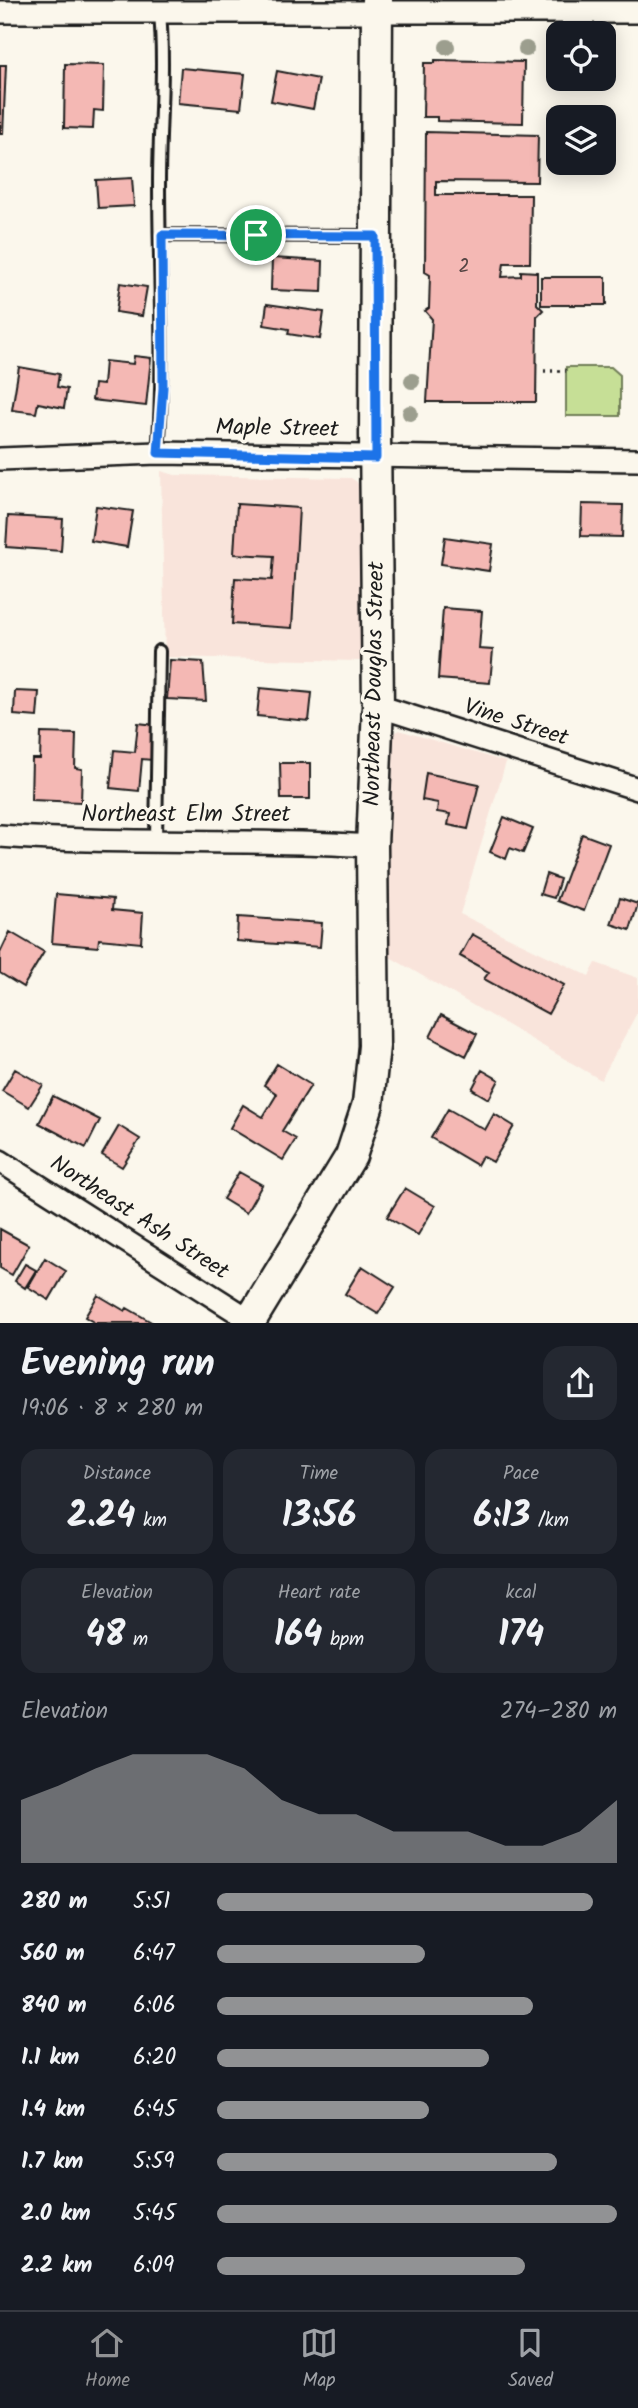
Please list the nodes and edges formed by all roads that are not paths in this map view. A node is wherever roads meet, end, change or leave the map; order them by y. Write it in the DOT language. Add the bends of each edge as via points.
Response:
graph roads {
  1 [pos="377,7"];
  2 [pos="0,12"];
  3 [pos="638,12"];
  4 [pos="160,13"];
  5 [pos="162,235"];
  6 [pos="375,236"];
  7 [pos="158,453"];
  8 [pos="376,458"];
  9 [pos="0,459"];
  10 [pos="638,460"];
  11 [pos="159,651"];
  12 [pos="378,706"];
  13 [pos="638,789"];
  14 [pos="0,836"];
  15 [pos="156,840"];
  16 [pos="372,846"];
  17 [pos="0,1161"];
  18 [pos="249,1322"];
  1 -- 3 [label="street"];
  1 -- 4 [label="street"];
  1 -- 6 [label="main road, Northeast Douglas Street"];
  2 -- 4 [label="street"];
  4 -- 5 [label="lane"];
  5 -- 6 [label="lane"];
  5 -- 7 [label="lane" via="163,388"];
  6 -- 8 [label="main road, Northeast Douglas Street"];
  7 -- 8 [label="street, Maple Street"];
  7 -- 9 [label="street, Maple Street"];
  8 -- 10 [label="street, Maple Street"];
  8 -- 12 [label="main road, Northeast Douglas Street"];
  11 -- 15 [label="lane"];
  12 -- 13 [label="street, Vine Street"];
  12 -- 16 [label="main road, Northeast Douglas Street"];
  14 -- 15 [label="street, Northeast Elm Street"];
  15 -- 16 [label="street, Northeast Elm Street"];
  16 -- 18 [label="main road, Northeast Douglas Street" via="374,1046 368,1104 351,1156"];
  17 -- 18 [label="street, Northeast Ash Street"];
}
